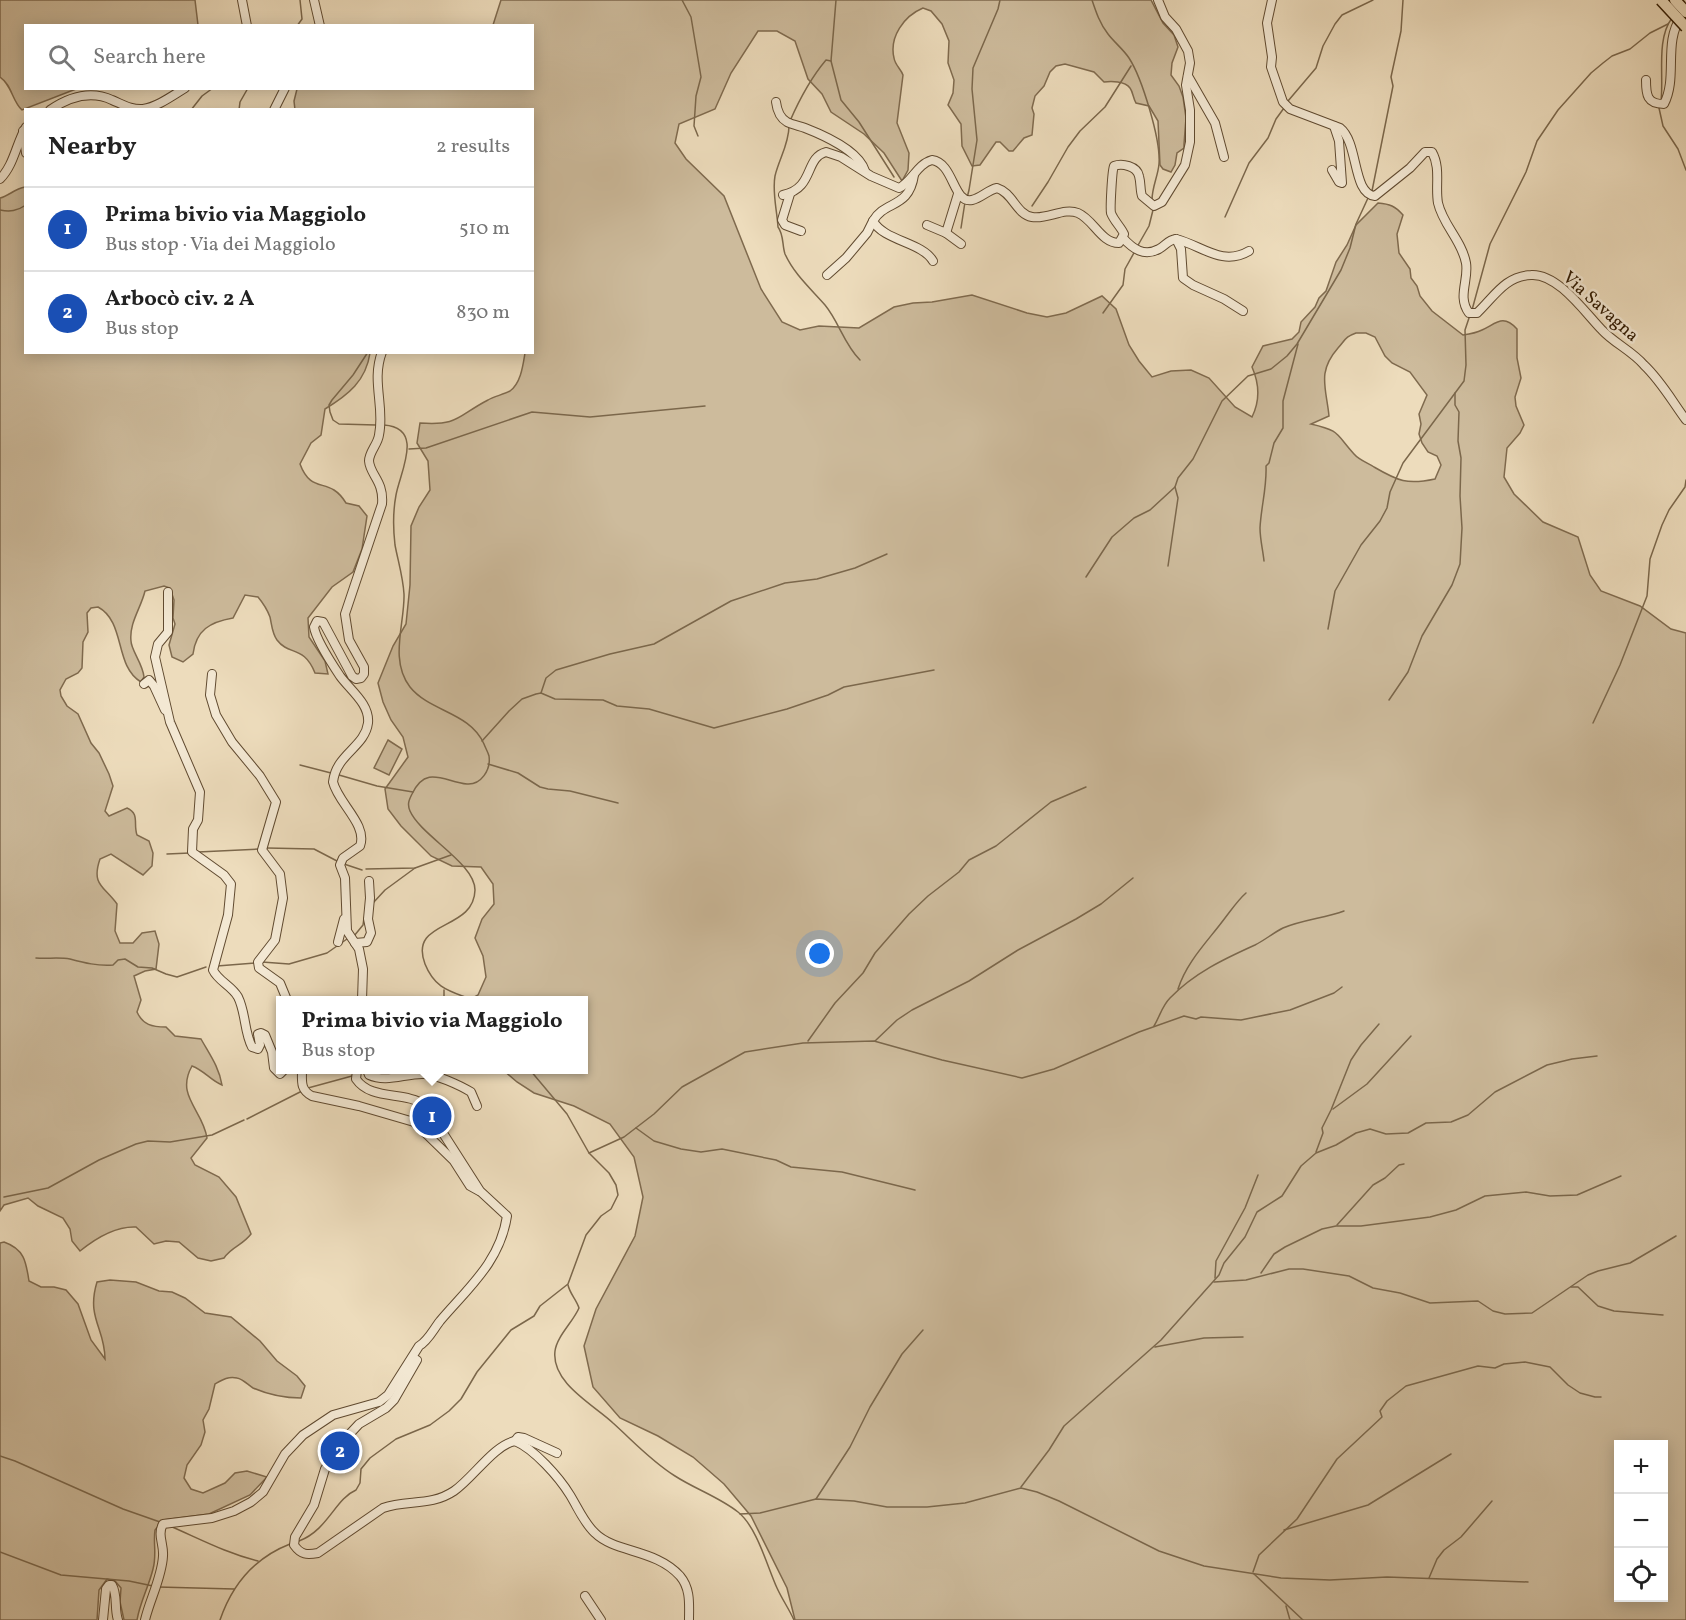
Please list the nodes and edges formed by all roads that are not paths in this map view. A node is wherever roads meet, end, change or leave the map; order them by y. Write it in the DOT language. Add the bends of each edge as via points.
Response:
graph roads {
  1 [pos="242,0"];
  2 [pos="315,0"];
  3 [pos="1158,0"];
  4 [pos="1272,0"];
  5 [pos="1661,0"];
  6 [pos="1675,0"];
  7 [pos="1686,11"];
  8 [pos="247,24"];
  9 [pos="320,24"];
  10 [pos="1686,27"];
  11 [pos="1188,76"];
  12 [pos="1646,80"];
  13 [pos="182,90"];
  14 [pos="284,90"];
  15 [pos="776,102"];
  16 [pos="54,108"];
  17 [pos="129,108"];
  18 [pos="150,108"];
  19 [pos="275,108"];
  20 [pos="1334,126"];
  21 [pos="24,129"];
  22 [pos="1224,156"];
  23 [pos="1332,170"];
  24 [pos="866,172"];
  25 [pos="915,174"];
  26 [pos="0,179"];
  27 [pos="958,194"];
  28 [pos="873,221"];
  29 [pos="927,225"];
  30 [pos="801,231"];
  31 [pos="946,233"];
  32 [pos="1123,238"];
  33 [pos="1176,239"];
  34 [pos="961,244"];
  35 [pos="1249,251"];
  36 [pos="933,261"];
  37 [pos="827,275"];
  38 [pos="1243,311"];
  39 [pos="381,354"];
  40 [pos="1686,420"];
  41 [pos="168,592"];
  42 [pos="212,674"];
  43 [pos="144,684"];
  44 [pos="169,716"];
  45 [pos="369,881"];
  46 [pos="346,915"];
  47 [pos="338,942"];
  48 [pos="355,943"];
  49 [pos="285,996"];
  50 [pos="362,996"];
  51 [pos="276,1070"];
  52 [pos="302,1074"];
  53 [pos="357,1074"];
  54 [pos="369,1074"];
  55 [pos="421,1074"];
  56 [pos="421,1074"];
  57 [pos="477,1106"];
  58 [pos="480,1191"];
  59 [pos="424,1343"];
  60 [pos="515,1441"];
  61 [pos="557,1453"];
  62 [pos="531,1458"];
  63 [pos="545,1464"];
  64 [pos="585,1596"];
  65 [pos="103,1620"];
  66 [pos="118,1620"];
  67 [pos="145,1620"];
  68 [pos="600,1620"];
  69 [pos="689,1620"];
  1 -- 8 [label="street"];
  2 -- 9 [label="street"];
  3 -- 11 [label="street" via="1188,51"];
  4 -- 20 [label="street, Via Savagna" via="1267,23 1271,67 1283,102 1290,109"];
  5 -- 10 [label="highway, bridge"];
  6 -- 7 [label="highway, bridge"];
  7 -- 12 [label="street" via="1674,31 1664,104 1647,98"];
  11 -- 22 [label="street" via="1215,123"];
  11 -- 32 [label="street" via="1188,160 1162,202 1154,206 1147,202 1140,190 1139,175 1130,167 1112,168 1110,207"];
  13 -- 18 [label="street"];
  14 -- 19 [label="street"];
  15 -- 24 [label="street" via="786,121 849,151"];
  16 -- 17 [label="street" via="85,94 108,98"];
  20 -- 23 [label="street" via="1342,183"];
  20 -- 40 [label="street, Via Savagna" via="1346,134 1352,145 1358,175 1370,195 1375,196 1425,152 1431,152 1436,161 1438,204 1466,265 1463,297 1469,313 1477,313 1512,279 1541,276 1575,299 1603,332 1644,364"];
  21 -- 26 [label="street" via="8,172"];
  24 -- 25 [label="street" via="899,188"];
  24 -- 30 [label="street" via="830,153 815,158 802,186 786,194 782,220"];
  25 -- 27 [label="street" via="926,161 937,160"];
  25 -- 28 [label="street" via="907,195"];
  27 -- 31 [label="street"];
  27 -- 32 [label="street" via="971,201 997,188 1010,195 1030,217 1078,213 1109,240 1119,243"];
  28 -- 36 [label="street" via="878,228 925,251"];
  28 -- 37 [label="street" via="846,258"];
  29 -- 31 [label="street"];
  31 -- 34 [label="street"];
  32 -- 33 [label="street" via="1145,252"];
  33 -- 35 [label="street" via="1218,256 1231,257"];
  33 -- 38 [label="street" via="1181,249 1183,278"];
  39 -- 46 [label="street" via="377,381 379,436 369,462 383,493 382,504 345,614 349,640 364,668 361,678 352,676 323,622 317,621 314,627 340,676 368,714 368,727 362,739 338,764 334,776 334,787 362,837 360,846 341,861"];
  41 -- 44 [label="street" via="168,632 158,644 155,657"];
  42 -- 49 [label="street" via="210,695 216,715 276,802 262,850 280,874 283,898 275,940 258,962 259,968 280,983"];
  43 -- 44 [label="street" via="149,680 154,686"];
  44 -- 51 [label="street" via="200,792 192,852 231,884 228,915 213,970 237,994 252,1047 258,1049 258,1034 265,1035"];
  45 -- 48 [label="street" via="370,938"];
  46 -- 47 [label="street"];
  46 -- 48 [label="street" via="347,932"];
  48 -- 50 [label="street" via="363,969"];
  52 -- 58 [label="street" via="303,1088 312,1096 414,1122 454,1161 470,1186"];
  53 -- 58 [label="street" via="364,1088 415,1099 425,1105"];
  54 -- 55 [label="street" via="382,1078"];
  56 -- 57 [label="street" via="435,1075 471,1092"];
  58 -- 59 [label="street" via="507,1216 503,1230 488,1267"];
  59 -- 60 [label="street" via="394,1400 352,1430 328,1464 314,1505 295,1537 294,1545 299,1552 318,1553 393,1504 426,1503 442,1498 465,1483 503,1446"];
  59 -- 67 [label="street" via="379,1402 333,1415 303,1435 285,1454 263,1492 251,1502 212,1518 163,1524 159,1534 161,1570"];
  60 -- 61 [label="street" via="524,1438"];
  60 -- 63 [label="street"];
  62 -- 63 [label="street"];
  63 -- 69 [label="street" via="597,1536 658,1560 682,1578 688,1590"];
  64 -- 68 [label="street"];
  65 -- 66 [label="street" via="106,1589 112,1585"];
}
